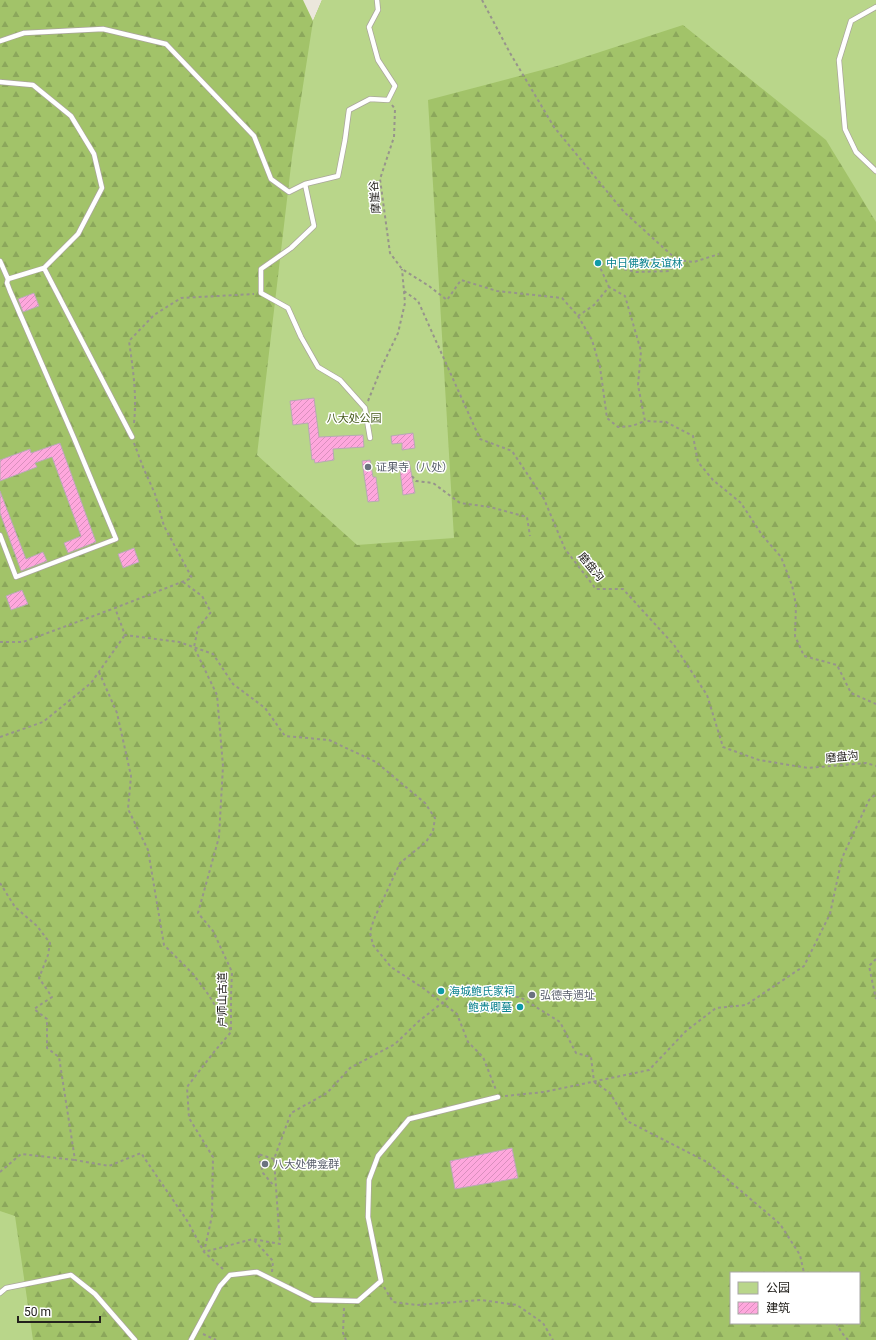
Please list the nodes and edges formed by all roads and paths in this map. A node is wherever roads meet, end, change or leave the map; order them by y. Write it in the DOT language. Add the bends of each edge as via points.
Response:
graph roads {
  1 [pos="377,0"];
  2 [pos="482,0"];
  3 [pos="876,7"];
  4 [pos="0,42"];
  5 [pos="0,82"];
  6 [pos="388,100"];
  7 [pos="876,171"];
  8 [pos="305,184"];
  9 [pos="719,254"];
  10 [pos="677,260"];
  11 [pos="0,261"];
  12 [pos="44,268"];
  13 [pos="402,269"];
  14 [pos="8,278"];
  15 [pos="609,287"];
  16 [pos="404,291"];
  17 [pos="262,293"];
  18 [pos="578,316"];
  19 [pos="365,408"];
  20 [pos="645,421"];
  21 [pos="132,437"];
  22 [pos="370,438"];
  23 [pos="412,476"];
  24 [pos="0,536"];
  25 [pos="530,536"];
  26 [pos="183,581"];
  27 [pos="116,608"];
  28 [pos="125,635"];
  29 [pos="0,642"];
  30 [pos="194,647"];
  31 [pos="99,672"];
  32 [pos="876,704"];
  33 [pos="0,737"];
  34 [pos="876,766"];
  35 [pos="876,794"];
  36 [pos="0,883"];
  37 [pos="876,959"];
  38 [pos="876,999"];
  39 [pos="442,1003"];
  40 [pos="231,1032"];
  41 [pos="594,1082"];
  42 [pos="498,1097"];
  43 [pos="274,1159"];
  44 [pos="75,1160"];
  45 [pos="0,1172"];
  46 [pos="275,1187"];
  47 [pos="253,1239"];
  48 [pos="204,1252"];
  49 [pos="804,1272"];
  50 [pos="230,1275"];
  51 [pos="271,1279"];
  52 [pos="381,1281"];
  53 [pos="0,1293"];
  54 [pos="345,1300"];
  55 [pos="837,1324"];
  56 [pos="195,1331"];
  57 [pos="135,1340"];
  58 [pos="191,1340"];
  59 [pos="216,1340"];
  60 [pos="346,1340"];
  61 [pos="553,1340"];
  62 [pos="848,1340"];
  1 -- 6 [label="lane" via="378,10 369,27 378,60 395,86"];
  2 -- 10 [label="path" via="554,127 624,212"];
  3 -- 7 [label="lane" via="851,21 839,60 845,129 856,152"];
  4 -- 8 [label="lane" via="24,33 103,29 166,44 254,136 271,179 289,192"];
  5 -- 12 [label="lane" via="33,86 71,116 94,154 102,188 78,234"];
  6 -- 8 [label="lane" via="370,99 349,110 338,176"];
  6 -- 13 [label="path, 摩崖谷" via="395,109 394,137 380,179 390,253"];
  8 -- 17 [label="lane" via="314,226 291,248 261,269"];
  9 -- 10 [label="path" via="694,262"];
  10 -- 15 [label="path" via="670,271 636,272 598,263"];
  11 -- 14 [label="lane"];
  12 -- 14 [label="lane"];
  12 -- 21 [label="lane"];
  13 -- 16 [label="path"];
  13 -- 18 [label="path" via="447,300 461,280 497,291 562,298"];
  14 -- 24 [label="lane" via="10,291 116,539 16,577"];
  15 -- 18 [label="path" via="594,305"];
  15 -- 20 [label="path" via="625,296 641,351 638,385"];
  16 -- 19 [label="path" via="405,303 398,333"];
  16 -- 34 [label="path, 磨盘沟" via="418,301 480,440 512,451 544,500 566,549 596,589 623,589 674,645 707,695 723,747 759,760 808,768 866,763"];
  17 -- 19 [label="lane" via="288,308 318,367 340,380"];
  17 -- 21 [label="path" via="181,298 154,315 129,342 134,375 135,412"];
  18 -- 20 [label="path" via="592,340 600,367 607,418 618,428"];
  19 -- 22 [label="lane"];
  20 -- 32 [label="path" via="666,422 693,436 698,462 713,480 741,503 762,535 781,557 792,585 796,605 795,636 804,656 837,665 851,692"];
  21 -- 26 [label="path" via="155,494 164,526 192,578"];
  23 -- 25 [label="path" via="416,482 433,483 460,503 490,507 527,517"];
  26 -- 27 [label="path"];
  26 -- 30 [label="path" via="202,596 211,612 198,628"];
  27 -- 28 [label="path"];
  27 -- 29 [label="path" via="23,642"];
  28 -- 30 [label="path" via="179,642"];
  28 -- 31 [label="path"];
  30 -- 39 [label="path" via="213,654 234,684 265,708 285,736 329,740 376,762 426,803 435,818 433,831 426,842 400,863 370,932 373,945 391,967"];
  30 -- 40 [label="path, 卢师山古道" via="217,695 223,766 219,837 198,913 213,931 232,972"];
  31 -- 33 [label="path" via="91,683 43,722"];
  31 -- 40 [label="path" via="118,713 131,776 128,809 148,850 164,946 193,974"];
  35 -- 41 [label="path" via="869,800 842,858 830,914 804,966 746,1005 716,1008 686,1031 649,1070"];
  36 -- 44 [label="path" via="14,907 37,926 50,943 39,978 52,997 34,1009 47,1019 47,1048 59,1057"];
  37 -- 38 [label="path" via="868,966"];
  39 -- 41 [label="path" via="451,995 520,997 560,1022 576,1053 591,1057"];
  39 -- 42 [label="path" via="457,1014 468,1042 483,1057"];
  39 -- 43 [label="path" via="418,1021 395,1044 350,1068 328,1093 291,1113"];
  40 -- 48 [label="path, 卢师山古道" via="187,1087 189,1118 213,1157 212,1216"];
  41 -- 42 [label="path" via="544,1092"];
  41 -- 49 [label="path" via="610,1093 627,1120 707,1162 780,1224 800,1255"];
  42 -- 52 [label="lane" via="409,1119 378,1156 369,1180 368,1217"];
  43 -- 46 [label="path"];
  43 -- 46 [label="path" via="258,1154 263,1172"];
  44 -- 45 [label="path" via="21,1154"];
  44 -- 48 [label="path" via="109,1166 141,1153 188,1222"];
  46 -- 47 [label="path" via="280,1244"];
  47 -- 48 [label="path"];
  47 -- 51 [label="path" via="273,1261"];
  48 -- 50 [label="path"];
  50 -- 51 [label="lane" via="257,1272"];
  50 -- 56 [label="lane" via="220,1286"];
  51 -- 54 [label="lane" via="312,1300"];
  52 -- 54 [label="lane" via="358,1301"];
  52 -- 61 [label="path" via="393,1302 417,1305 481,1300 517,1305 543,1323"];
  53 -- 57 [label="lane" via="6,1288 71,1275 95,1294"];
  54 -- 60 [label="path" via="343,1333"];
  55 -- 62 [label="path"];
  56 -- 58 [label="lane"];
  56 -- 59 [label="path"];
}
